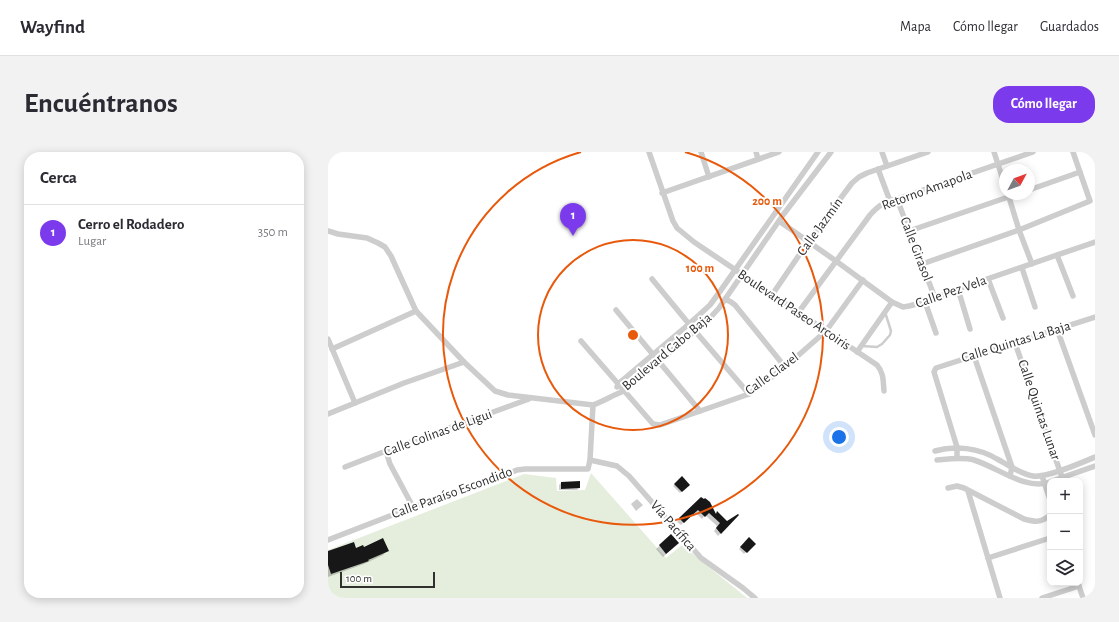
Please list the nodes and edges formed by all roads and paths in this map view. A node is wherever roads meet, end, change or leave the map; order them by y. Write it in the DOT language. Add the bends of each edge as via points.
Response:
graph roads {
  1 [pos="649,152"];
  2 [pos="701,152"];
  3 [pos="756,152"];
  4 [pos="779,152"];
  5 [pos="819,152"];
  6 [pos="882,152"];
  7 [pos="928,152"];
  8 [pos="994,152"];
  9 [pos="1033,152"];
  10 [pos="1073,152"];
  11 [pos="829,154"];
  12 [pos="758,159"];
  13 [pos="998,164"];
  14 [pos="887,166"];
  15 [pos="999,167"];
  16 [pos="878,169"];
  17 [pos="1080,172"];
  18 [pos="709,177"];
  19 [pos="1035,188"];
  20 [pos="662,193"];
  21 [pos="999,199"];
  22 [pos="897,200"];
  23 [pos="1009,200"];
  24 [pos="890,201"];
  25 [pos="777,210"];
  26 [pos="784,215"];
  27 [pos="779,222"];
  28 [pos="1019,230"];
  29 [pos="328,231"];
  30 [pos="909,231"];
  31 [pos="808,242"];
  32 [pos="1095,242"];
  33 [pos="1057,255"];
  34 [pos="836,261"];
  35 [pos="922,264"];
  36 [pos="1032,264"];
  37 [pos="1022,268"];
  38 [pos="735,270"];
  39 [pos="741,275"];
  40 [pos="652,279"];
  41 [pos="988,279"];
  42 [pos="863,280"];
  43 [pos="958,289"];
  44 [pos="772,295"];
  45 [pos="1073,296"];
  46 [pos="935,298"];
  47 [pos="725,299"];
  48 [pos="892,302"];
  49 [pos="925,302"];
  50 [pos="1035,308"];
  51 [pos="616,310"];
  52 [pos="416,312"];
  53 [pos="885,312"];
  54 [pos="798,313"];
  55 [pos="1095,317"];
  56 [pos="1003,318"];
  57 [pos="689,324"];
  58 [pos="970,329"];
  59 [pos="1057,330"];
  60 [pos="695,331"];
  61 [pos="826,331"];
  62 [pos="936,333"];
  63 [pos="328,339"];
  64 [pos="580,340"];
  65 [pos="1015,343"];
  66 [pos="862,345"];
  67 [pos="332,349"];
  68 [pos="857,352"];
  69 [pos="653,354"];
  70 [pos="974,356"];
  71 [pos="659,361"];
  72 [pos="464,362"];
  73 [pos="785,367"];
  74 [pos="618,384"];
  75 [pos="624,391"];
  76 [pos="884,391"];
  77 [pos="614,394"];
  78 [pos="749,394"];
  79 [pos="532,399"];
  80 [pos="355,403"];
  81 [pos="593,405"];
  82 [pos="700,411"];
  83 [pos="328,414"];
  84 [pos="1095,435"];
  85 [pos="957,447"];
  86 [pos="386,451"];
  87 [pos="935,451"];
  88 [pos="1095,457"];
  89 [pos="957,458"];
  90 [pos="590,460"];
  91 [pos="937,460"];
  92 [pos="1095,466"];
  93 [pos="1012,467"];
  94 [pos="345,468"];
  95 [pos="1060,471"];
  96 [pos="1010,476"];
  97 [pos="1042,476"];
  98 [pos="1062,477"];
  99 [pos="1047,480"];
  100 [pos="1047,482"];
  101 [pos="948,488"];
  102 [pos="968,491"];
  103 [pos="413,507"];
  104 [pos="1047,517"];
  105 [pos="1047,539"];
  106 [pos="328,540"];
  107 [pos="988,558"];
  108 [pos="1074,586"];
  109 [pos="1080,586"];
  110 [pos="755,598"];
  111 [pos="1000,598"];
  112 [pos="1042,598"];
  113 [pos="1083,598"];
  1 -- 20 [label="street, Boulevard Paseo Arcoiris"];
  2 -- 18 [label="street"];
  3 -- 12 [label="street"];
  4 -- 12 [label="street"];
  5 -- 11 [label="street"];
  5 -- 25 [label="street, Boulevard Cabo Baja"];
  6 -- 14 [label="street"];
  7 -- 14 [label="street, Calle Jazmín"];
  8 -- 13 [label="street"];
  9 -- 13 [label="street, Retorno Amapola"];
  10 -- 17 [label="street"];
  11 -- 26 [label="street, Boulevard Cabo Baja"];
  12 -- 18 [label="street"];
  13 -- 15 [label="street"];
  13 -- 22 [label="street, Retorno Amapola"];
  14 -- 16 [label="street, Calle Jazmín"];
  16 -- 24 [label="street, Calle Girasol"];
  16 -- 31 [label="street, Calle Jazmín" via="858,177 852,183"];
  17 -- 19 [label="street"];
  17 -- 28 [label="street" via="1090,201"];
  18 -- 20 [label="street"];
  20 -- 38 [label="street, Boulevard Paseo Arcoiris" via="677,228"];
  21 -- 30 [label="street"];
  22 -- 24 [label="street, Retorno Amapola"];
  22 -- 30 [label="street, Calle Girasol"];
  23 -- 28 [label="street"];
  24 -- 34 [label="street, Retorno Amapola" via="878,207"];
  25 -- 26 [label="street"];
  25 -- 38 [label="street, Boulevard Cabo Baja"];
  26 -- 27 [label="street, Boulevard Cabo Baja"];
  27 -- 31 [label="street, Calle Pez Vela"];
  27 -- 39 [label="street, Boulevard Cabo Baja"];
  28 -- 35 [label="street"];
  28 -- 36 [label="street"];
  29 -- 52 [label="street" via="366,238 385,247"];
  30 -- 35 [label="street, Calle Girasol"];
  31 -- 34 [label="street, Calle Pez Vela"];
  31 -- 44 [label="street, Calle Jazmín"];
  32 -- 33 [label="street, Calle Pez Vela"];
  33 -- 36 [label="street, Calle Pez Vela"];
  33 -- 45 [label="street"];
  34 -- 42 [label="street, Calle Pez Vela"];
  34 -- 54 [label="street, Retorno Amapola"];
  35 -- 46 [label="street, Calle Girasol"];
  36 -- 37 [label="street, Calle Pez Vela"];
  37 -- 41 [label="street, Calle Pez Vela"];
  37 -- 50 [label="street"];
  38 -- 39 [label="street, Boulevard Paseo Arcoiris"];
  38 -- 57 [label="street, Boulevard Cabo Baja" via="710,305"];
  39 -- 44 [label="street, Boulevard Paseo Arcoiris"];
  39 -- 47 [label="street, Boulevard Cabo Baja"];
  40 -- 57 [label="street"];
  41 -- 43 [label="street, Calle Pez Vela"];
  41 -- 56 [label="street"];
  42 -- 48 [label="street, Calle Pez Vela"];
  42 -- 61 [label="street, Calle Clavel"];
  43 -- 46 [label="street, Calle Pez Vela"];
  43 -- 58 [label="street"];
  44 -- 54 [label="street, Boulevard Paseo Arcoiris"];
  46 -- 49 [label="street, Calle Pez Vela"];
  47 -- 60 [label="street, Boulevard Cabo Baja"];
  47 -- 73 [label="street" via="735,305"];
  48 -- 49 [label="street, Calle Pez Vela" via="903,307"];
  48 -- 53 [label="street"];
  49 -- 62 [label="street, Calle Girasol"];
  51 -- 69 [label="street"];
  52 -- 67 [label="street"];
  52 -- 72 [label="street"];
  53 -- 66 [label="street"];
  53 -- 66 [label="lane" via="890,335 877,347"];
  54 -- 61 [label="street, Boulevard Paseo Arcoiris"];
  55 -- 59 [label="street, Calle Quintas La Baja"];
  57 -- 69 [label="street, Boulevard Cabo Baja"];
  59 -- 65 [label="street, Calle Quintas La Baja"];
  59 -- 84 [label="street"];
  60 -- 71 [label="street, Boulevard Cabo Baja"];
  60 -- 78 [label="street"];
  61 -- 68 [label="street, Boulevard Paseo Arcoiris"];
  61 -- 73 [label="street, Calle Clavel"];
  63 -- 67 [label="street"];
  64 -- 74 [label="street"];
  65 -- 70 [label="street, Calle Quintas La Baja"];
  65 -- 95 [label="street, Calle Quintas Lunar"];
  66 -- 68 [label="street"];
  67 -- 80 [label="street"];
  68 -- 76 [label="street, Boulevard Paseo Arcoiris" via="878,365 883,375"];
  69 -- 71 [label="street"];
  69 -- 74 [label="street, Boulevard Cabo Baja"];
  70 -- 85 [label="street, Calle Quintas La Baja" via="937,367 934,372"];
  70 -- 93 [label="street"];
  71 -- 75 [label="street, Boulevard Cabo Baja"];
  71 -- 82 [label="street"];
  72 -- 79 [label="street" via="496,391 508,396"];
  72 -- 80 [label="street"];
  73 -- 78 [label="street, Calle Clavel"];
  74 -- 75 [label="street"];
  74 -- 77 [label="street, Boulevard Cabo Baja"];
  75 -- 77 [label="street, Boulevard Cabo Baja"];
  75 -- 82 [label="street, Calle Clavel" via="653,424 660,425"];
  77 -- 81 [label="street, Boulevard Cabo Baja"];
  78 -- 82 [label="street, Calle Clavel"];
  79 -- 81 [label="street"];
  79 -- 86 [label="street, Calle Colinas de Ligui"];
  80 -- 83 [label="street"];
  81 -- 90 [label="street"];
  85 -- 87 [label="street"];
  85 -- 89 [label="street"];
  85 -- 93 [label="street" via="996,458"];
  86 -- 94 [label="street, Calle Colinas de Ligui"];
  86 -- 103 [label="street" via="390,464"];
  88 -- 95 [label="street"];
  89 -- 91 [label="street"];
  89 -- 96 [label="street" via="990,466"];
  90 -- 103 [label="street, Calle Paraíso Escondido" via="587,469 517,470"];
  90 -- 110 [label="street, Vía Pacífica" via="617,466 629,476 701,558"];
  92 -- 98 [label="street"];
  93 -- 96 [label="street"];
  93 -- 97 [label="street" via="1034,476"];
  95 -- 97 [label="street"];
  95 -- 98 [label="street, Calle Quintas Lunar"];
  96 -- 100 [label="street" via="1022,482"];
  97 -- 99 [label="street"];
  101 -- 102 [label="street" via="957,486"];
  102 -- 104 [label="street" via="1024,519 1035,522"];
  102 -- 107 [label="street"];
  103 -- 106 [label="street, Calle Paraíso Escondido"];
  105 -- 107 [label="street"];
  107 -- 111 [label="street"];
  108 -- 112 [label="street"];
  109 -- 113 [label="street"];
}
